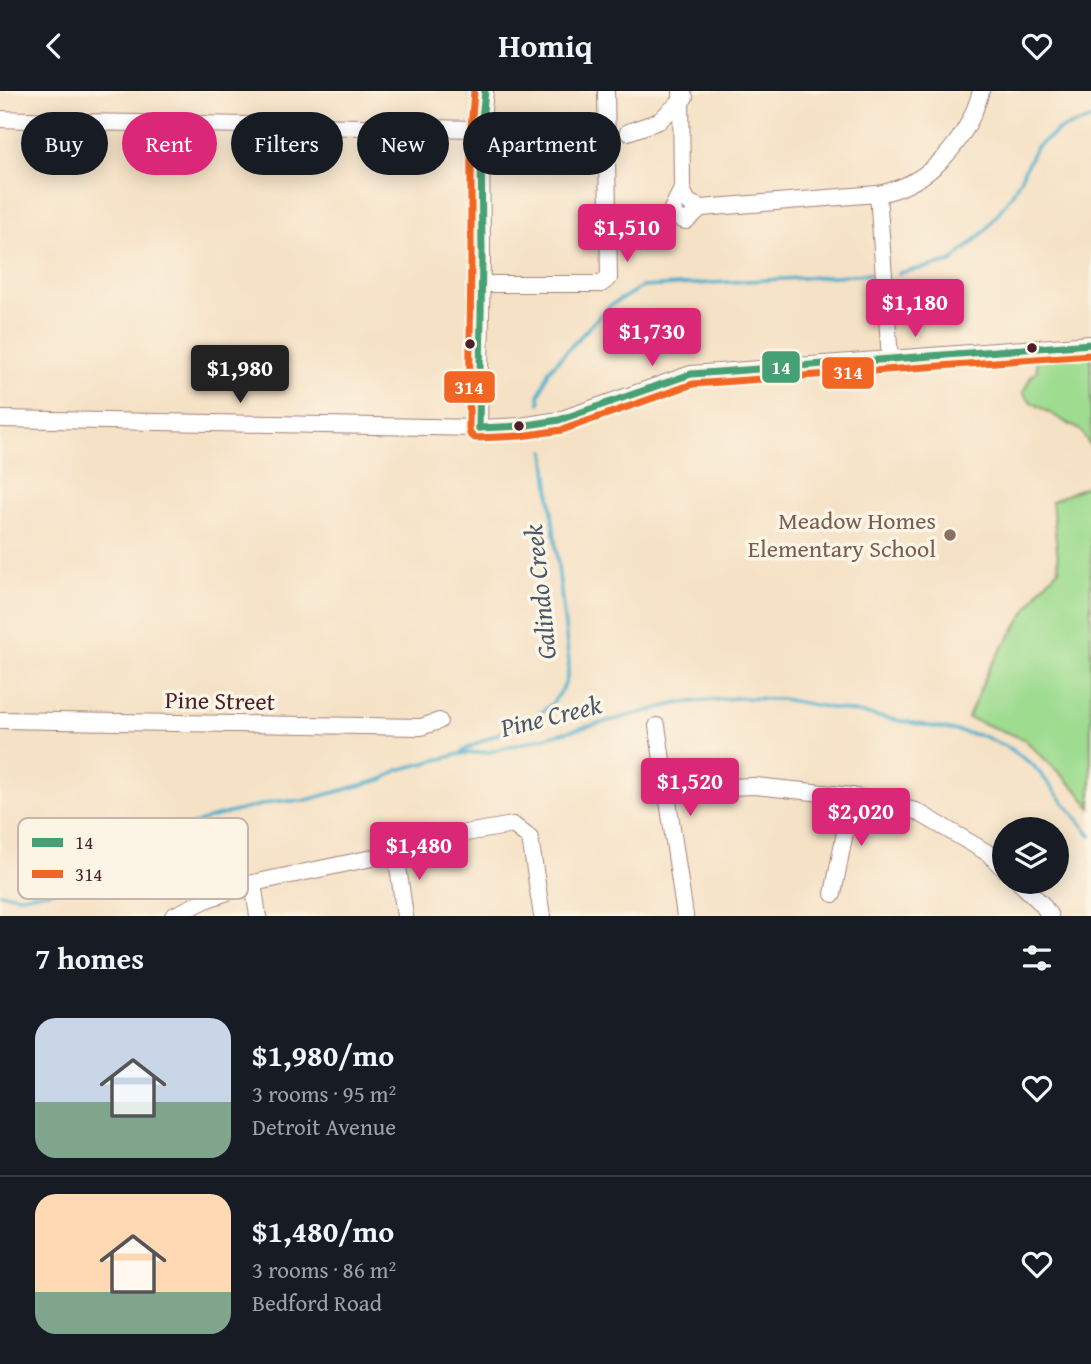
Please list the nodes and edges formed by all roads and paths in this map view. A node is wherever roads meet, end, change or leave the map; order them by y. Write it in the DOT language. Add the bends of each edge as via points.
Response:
graph roads {
  1 [pos="485,91"];
  2 [pos="606,91"];
  3 [pos="981,91"];
  4 [pos="685,94"];
  5 [pos="483,112"];
  6 [pos="0,119"];
  7 [pos="463,129"];
  8 [pos="628,132"];
  9 [pos="481,175"];
  10 [pos="878,194"];
  11 [pos="481,284"];
  12 [pos="1091,344"];
  13 [pos="890,359"];
  14 [pos="0,419"];
  15 [pos="479,428"];
  16 [pos="0,720"];
  17 [pos="439,721"];
  18 [pos="657,726"];
  19 [pos="667,789"];
  20 [pos="852,796"];
  21 [pos="396,853"];
  22 [pos="992,857"];
  23 [pos="253,883"];
  24 [pos="248,885"];
  25 [pos="833,894"];
  26 [pos="1031,894"];
  27 [pos="208,899"];
  28 [pos="173,916"];
  29 [pos="258,916"];
  30 [pos="405,916"];
  31 [pos="542,916"];
  32 [pos="685,916"];
  33 [pos="1050,916"];
  1 -- 5 [label="street"];
  2 -- 11 [label="street" via="609,278 601,284"];
  3 -- 10 [label="street" via="970,123 934,168 894,191"];
  4 -- 8 [label="street" via="659,121"];
  4 -- 10 [label="street" via="682,189 688,202 701,208"];
  6 -- 7 [label="street"];
  9 -- 11 [label="street"];
  10 -- 13 [label="street"];
  11 -- 15 [label="street"];
  12 -- 13 [label="street"];
  13 -- 15 [label="street" via="691,374 559,420"];
  14 -- 15 [label="street"];
  16 -- 17 [label="street, Pine Street" via="421,727"];
  18 -- 19 [label="street"];
  19 -- 20 [label="street" via="755,786"];
  19 -- 32 [label="street"];
  20 -- 22 [label="street" via="916,811"];
  20 -- 25 [label="street"];
  21 -- 23 [label="street"];
  21 -- 30 [label="street"];
  21 -- 31 [label="street" via="460,834 513,825 530,838"];
  23 -- 24 [label="street"];
  23 -- 29 [label="street"];
  26 -- 33 [label="street"];
  27 -- 28 [label="street"];
}
